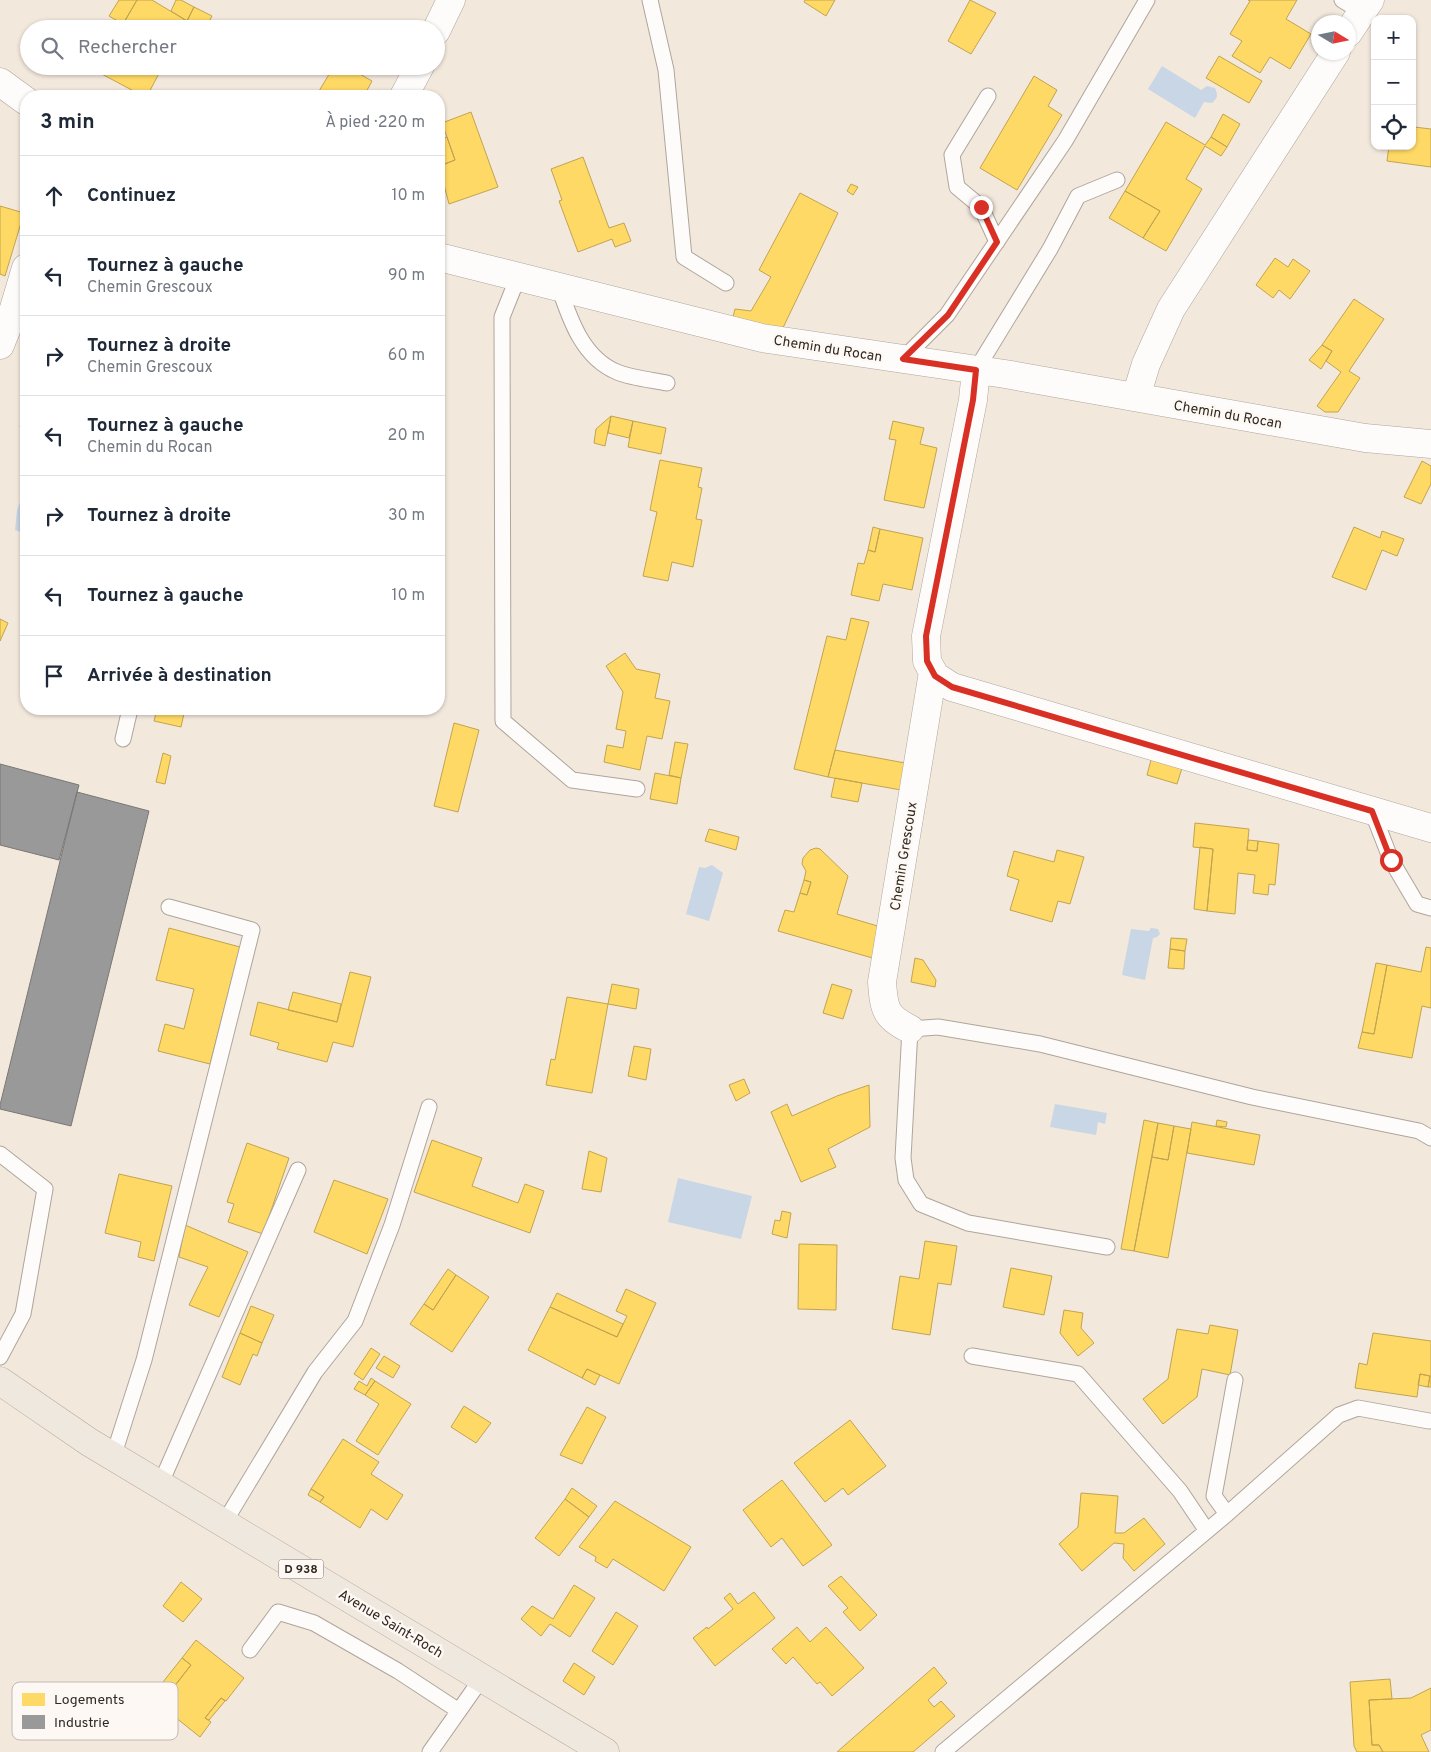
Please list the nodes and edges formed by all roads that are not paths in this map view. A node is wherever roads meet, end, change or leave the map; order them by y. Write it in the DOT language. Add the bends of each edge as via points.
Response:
graph roads {
  1 [pos="451,0"];
  2 [pos="650,0"];
  3 [pos="1147,0"];
  4 [pos="442,20"];
  5 [pos="1331,60"];
  6 [pos="415,75"];
  7 [pos="0,82"];
  8 [pos="407,90"];
  9 [pos="988,96"];
  10 [pos="20,97"];
  11 [pos="1116,180"];
  12 [pos="997,242"];
  13 [pos="445,259"];
  14 [pos="518,277"];
  15 [pos="726,283"];
  16 [pos="559,287"];
  17 [pos="20,288"];
  18 [pos="0,345"];
  19 [pos="903,359"];
  20 [pos="976,370"];
  21 [pos="667,383"];
  22 [pos="1136,397"];
  23 [pos="1431,444"];
  24 [pos="933,672"];
  25 [pos="128,715"];
  26 [pos="122,739"];
  27 [pos="637,789"];
  28 [pos="1372,811"];
  29 [pos="1431,828"];
  30 [pos="169,906"];
  31 [pos="1431,908"];
  32 [pos="910,1029"];
  33 [pos="429,1107"];
  34 [pos="1431,1138"];
  35 [pos="0,1154"];
  36 [pos="298,1170"];
  37 [pos="1107,1247"];
  38 [pos="972,1356"];
  39 [pos="0,1357"];
  40 [pos="1235,1380"];
  41 [pos="0,1381"];
  42 [pos="1428,1421"];
  43 [pos="113,1457"];
  44 [pos="160,1485"];
  45 [pos="1227,1514"];
  46 [pos="224,1523"];
  47 [pos="1207,1531"];
  48 [pos="250,1650"];
  49 [pos="482,1678"];
  50 [pos="459,1711"];
  51 [pos="430,1752"];
  52 [pos="605,1752"];
  53 [pos="943,1752"];
  1 -- 4 [label="street"];
  2 -- 15 [label="lane" via="666,70 684,257"];
  3 -- 12 [label="lane" via="1065,141"];
  5 -- 22 [label="street" via="1171,309 1146,364"];
  6 -- 8 [label="street"];
  7 -- 10 [label="street"];
  9 -- 12 [label="lane" via="952,155 957,187 981,207"];
  11 -- 20 [label="lane" via="1078,196 1050,249"];
  12 -- 19 [label="lane" via="948,315"];
  13 -- 14 [label="street, Chemin du Rocan"];
  14 -- 16 [label="street, Chemin du Rocan"];
  14 -- 27 [label="lane" via="502,317 503,721 572,780"];
  16 -- 19 [label="street, Chemin du Rocan" via="762,338"];
  16 -- 21 [label="lane" via="570,318 592,356 617,372"];
  17 -- 18 [label="street"];
  19 -- 20 [label="street, Chemin du Rocan"];
  20 -- 22 [label="street, Chemin du Rocan"];
  20 -- 24 [label="street, Chemin Grescoux" via="973,400 926,636 927,661"];
  22 -- 23 [label="street, Chemin du Rocan" via="1365,438"];
  24 -- 28 [label="street" via="952,687"];
  24 -- 32 [label="street, Chemin Grescoux" via="882,982 884,1004 894,1021"];
  25 -- 26 [label="lane"];
  28 -- 29 [label="street"];
  28 -- 31 [label="lane" via="1391,860 1417,904"];
  30 -- 43 [label="lane" via="252,930 144,1360"];
  32 -- 34 [label="lane" via="938,1028 1040,1044 1252,1097 1419,1131"];
  32 -- 37 [label="lane" via="903,1158 906,1180 921,1204 968,1223"];
  33 -- 46 [label="lane" via="392,1226 355,1321 315,1372"];
  35 -- 39 [label="lane" via="45,1189 23,1314"];
  36 -- 44 [label="lane"];
  38 -- 47 [label="lane" via="1078,1374 1180,1491"];
  40 -- 45 [label="lane" via="1214,1496"];
  41 -- 43 [label="main road, Avenue Saint-Roch / D 938"];
  42 -- 45 [label="lane" via="1358,1408 1339,1415"];
  43 -- 44 [label="main road, Avenue Saint-Roch / D 938"];
  44 -- 46 [label="main road, Avenue Saint-Roch / D 938"];
  45 -- 47 [label="lane"];
  46 -- 49 [label="main road, Avenue Saint-Roch / D 938"];
  47 -- 53 [label="lane"];
  48 -- 50 [label="lane" via="278,1612 314,1623 398,1671"];
  49 -- 50 [label="lane"];
  49 -- 52 [label="main road, Avenue Saint-Roch / D 938"];
  50 -- 51 [label="lane"];
}
